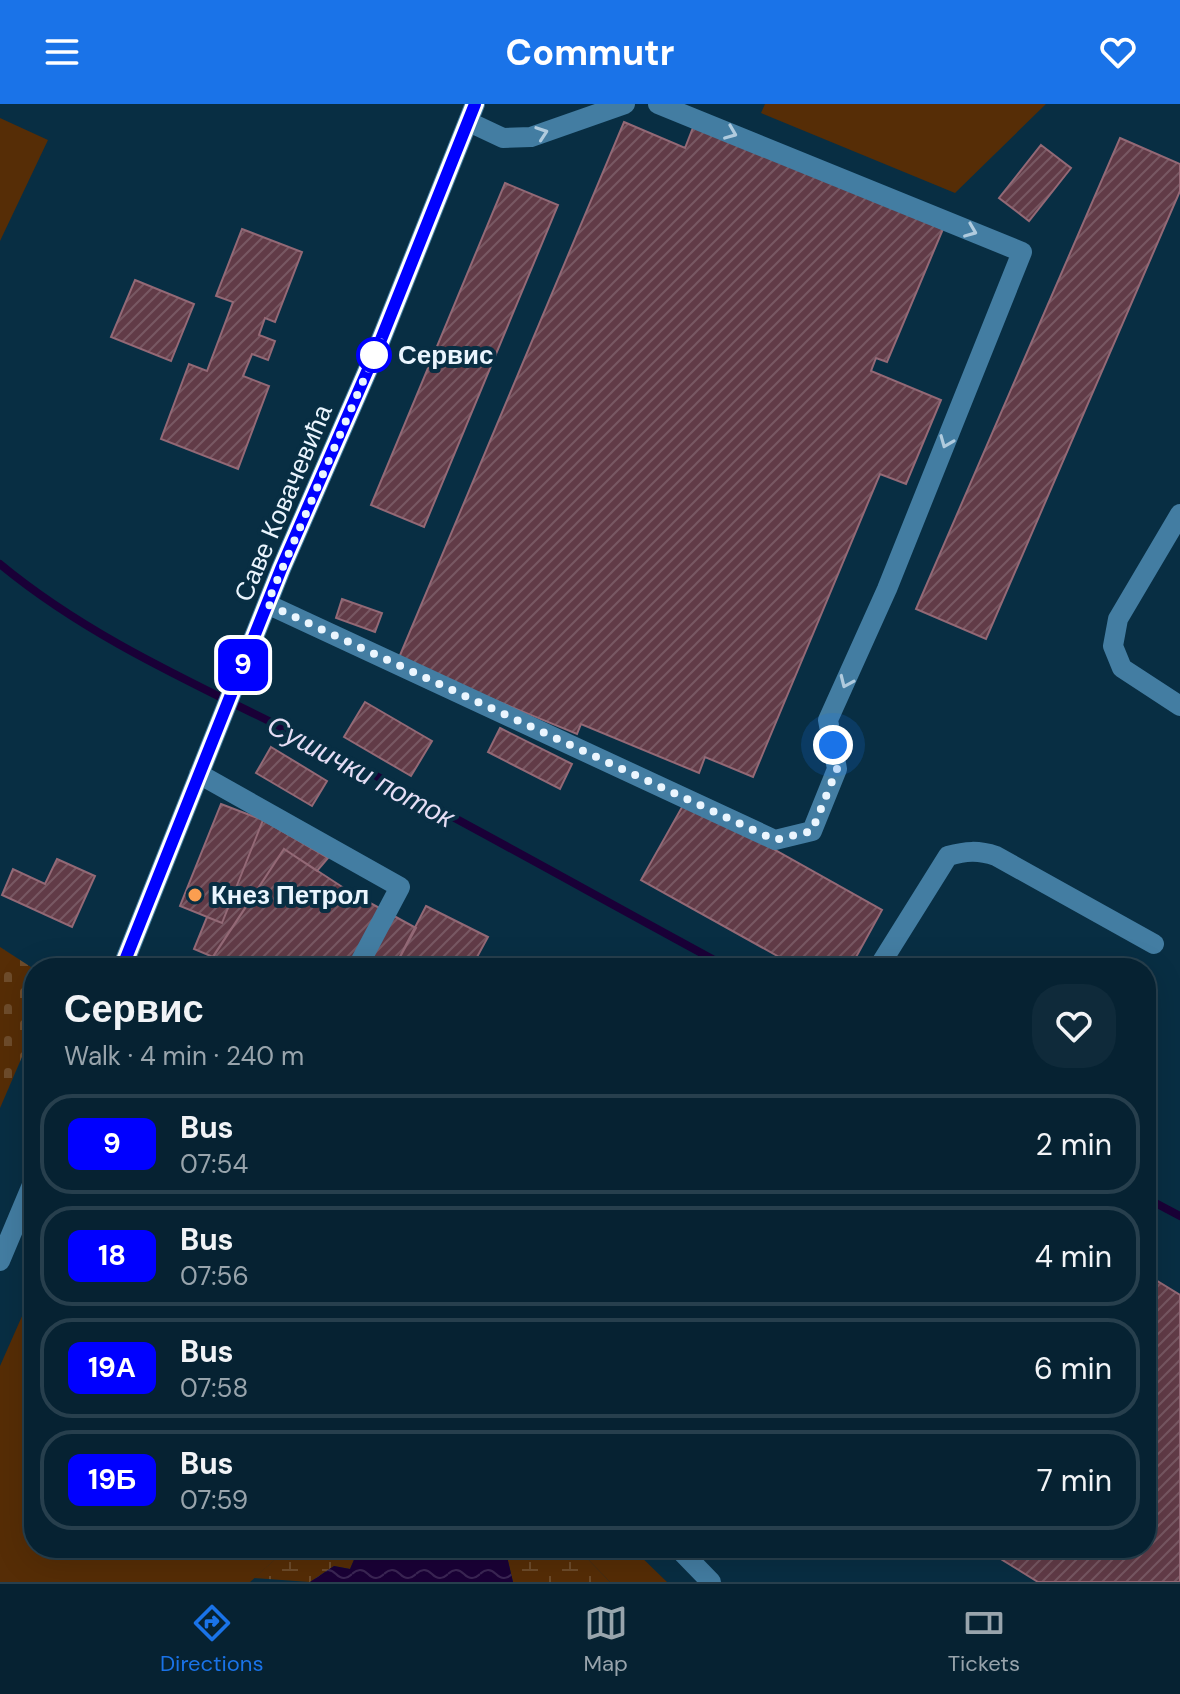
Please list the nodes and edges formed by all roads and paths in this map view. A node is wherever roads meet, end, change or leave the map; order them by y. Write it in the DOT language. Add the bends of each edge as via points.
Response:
graph roads {
  1 [pos="625,104"];
  2 [pos="658,104"];
  3 [pos="472,113"];
  4 [pos="1180,514"];
  5 [pos="267,604"];
  6 [pos="1180,706"];
  7 [pos="199,774"];
  8 [pos="1154,944"];
  9 [pos="126,958"];
  10 [pos="362,958"];
  11 [pos="884,958"];
  12 [pos="24,1205"];
  13 [pos="0,1261"];
  14 [pos="688,1558"];
  15 [pos="711,1582"];
  3 -- 1 [label="street, one-way" via="503,138 531,137"];
  2 -- 5 [label="street, one-way" via="1022,252 887,589 828,720 837,769 812,831 775,840"];
  3 -- 5 [label="street, Саве Ковачевића"];
  4 -- 6 [label="street" via="1118,619 1113,646 1122,668"];
  5 -- 7 [label="street, Саве Ковачевића"];
  7 -- 9 [label="street, Саве Ковачевића"];
  7 -- 10 [label="street" via="400,887"];
  8 -- 11 [label="street" via="996,856 965,851 948,856"];
  12 -- 13 [label="street"];
  14 -- 15 [label="street"];
}
